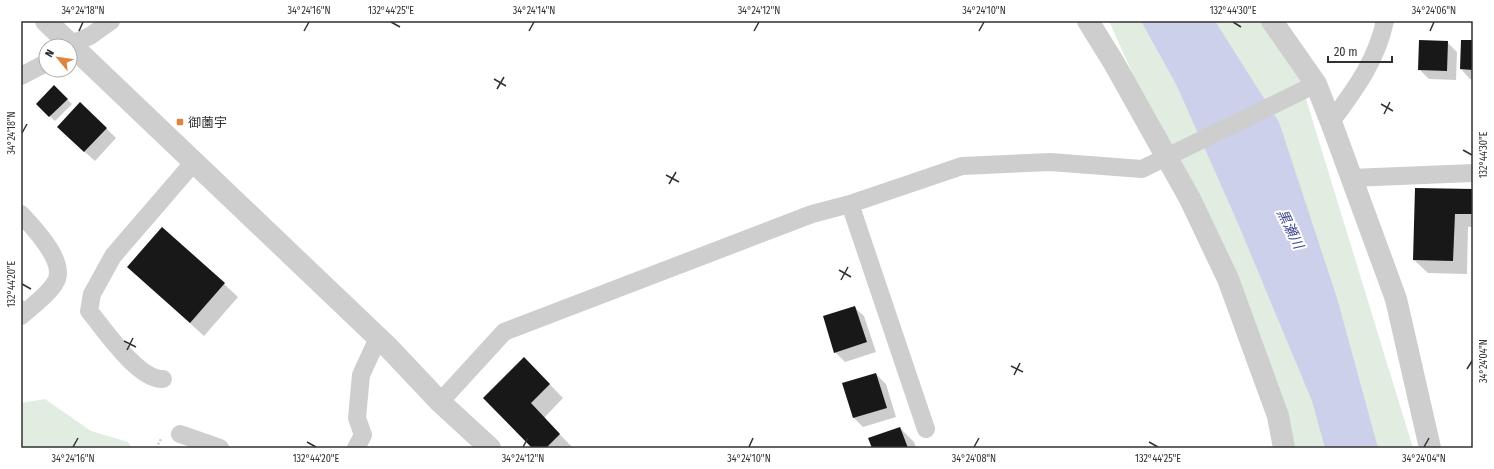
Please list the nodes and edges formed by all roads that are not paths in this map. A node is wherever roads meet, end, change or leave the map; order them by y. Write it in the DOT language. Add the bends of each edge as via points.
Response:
graph roads {
  1 [pos="46,21"];
  2 [pos="110,21"];
  3 [pos="1088,21"];
  4 [pos="1272,21"];
  5 [pos="1385,21"];
  6 [pos="62,38"];
  7 [pos="78,41"];
  8 [pos="78,53"];
  9 [pos="38,66"];
  10 [pos="21,76"];
  11 [pos="1309,87"];
  12 [pos="1331,122"];
  13 [pos="1169,154"];
  14 [pos="194,162"];
  15 [pos="1473,173"];
  16 [pos="1351,178"];
  17 [pos="850,204"];
  18 [pos="21,214"];
  19 [pos="21,316"];
  20 [pos="378,338"];
  21 [pos="163,379"];
  22 [pos="440,402"];
  23 [pos="926,429"];
  24 [pos="180,434"];
  25 [pos="220,448"];
  26 [pos="356,448"];
  27 [pos="490,448"];
  28 [pos="1284,448"];
  29 [pos="1430,448"];
  1 -- 6 [label="street"];
  2 -- 7 [label="street" via="90,36"];
  3 -- 13 [label="street"];
  4 -- 11 [label="street"];
  5 -- 12 [label="street" via="1382,35 1366,72"];
  8 -- 14 [label="street"];
  9 -- 10 [label="street"];
  11 -- 12 [label="street"];
  11 -- 13 [label="street"];
  12 -- 16 [label="street"];
  13 -- 17 [label="street" via="1142,169 1050,162 962,166"];
  13 -- 28 [label="street" via="1228,279 1278,416"];
  14 -- 20 [label="street"];
  14 -- 21 [label="street" via="113,256 92,294 89,311 139,369 156,379"];
  15 -- 16 [label="street"];
  16 -- 29 [label="street" via="1396,299"];
  17 -- 22 [label="street" via="812,214 504,332"];
  17 -- 23 [label="street"];
  18 -- 19 [label="street" via="40,234 58,269 56,282"];
  20 -- 22 [label="street"];
  20 -- 26 [label="street" via="361,375 357,418 363,435"];
  22 -- 27 [label="street"];
  24 -- 25 [label="street"];
}
